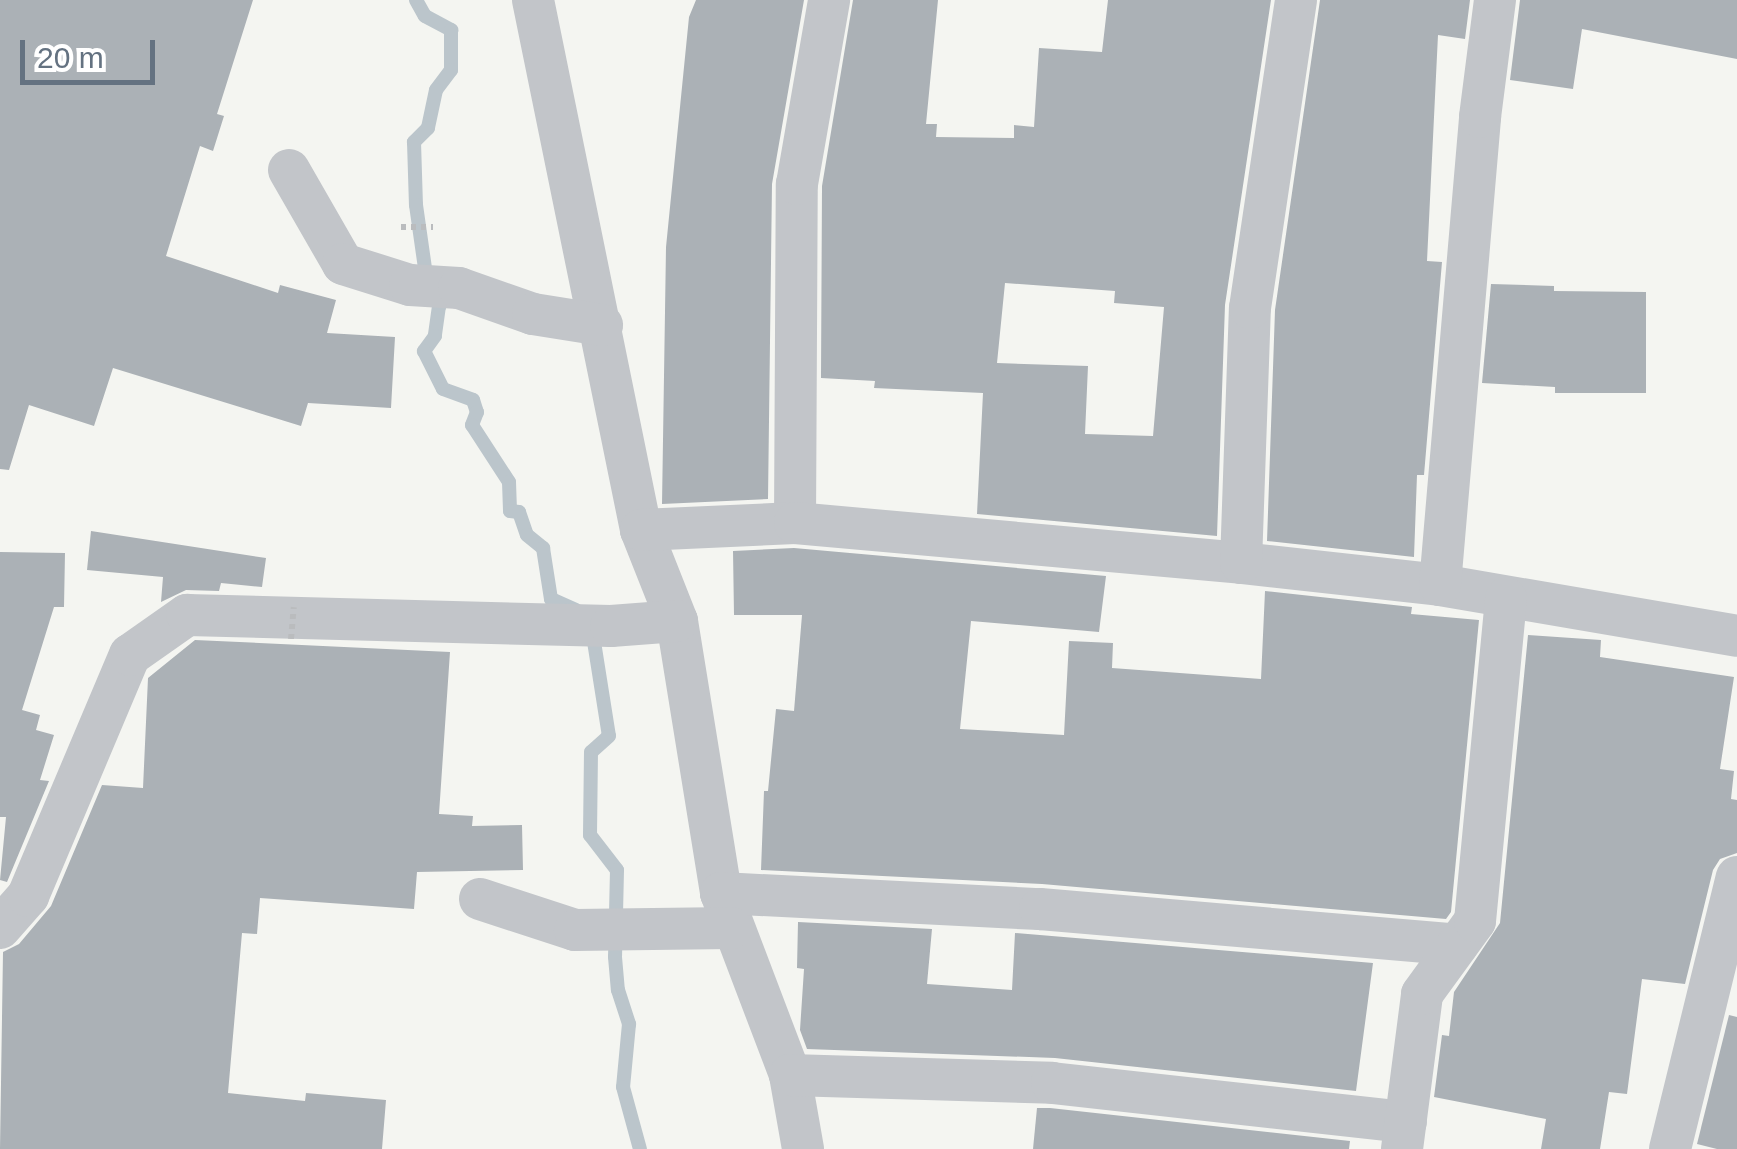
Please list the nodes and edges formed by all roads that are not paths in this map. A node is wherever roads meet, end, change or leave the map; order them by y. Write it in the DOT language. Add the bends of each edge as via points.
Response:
graph roads {
  1 [pos="533,0"];
  2 [pos="830,0"];
  3 [pos="1296,0"];
  4 [pos="1495,0"];
  5 [pos="288,170"];
  6 [pos="602,325"];
  7 [pos="795,523"];
  8 [pos="640,530"];
  9 [pos="1240,562"];
  10 [pos="1440,585"];
  11 [pos="1506,598"];
  12 [pos="677,621"];
  13 [pos="1737,636"];
  14 [pos="1737,877"];
  15 [pos="480,899"];
  16 [pos="726,910"];
  17 [pos="0,928"];
  18 [pos="1457,945"];
  19 [pos="1724,994"];
  20 [pos="790,1076"];
  21 [pos="1404,1135"];
  22 [pos="802,1149"];
  23 [pos="1670,1149"];
  1 -- 6 [label="street"];
  2 -- 7 [label="street" via="798,184"];
  3 -- 9 [label="street" via="1250,308"];
  4 -- 10 [label="street"];
  5 -- 6 [label="street" via="343,264 410,286 459,288 533,314"];
  6 -- 8 [label="street"];
  7 -- 8 [label="street"];
  7 -- 9 [label="street"];
  8 -- 12 [label="street"];
  9 -- 10 [label="street"];
  10 -- 11 [label="street"];
  11 -- 13 [label="street"];
  11 -- 18 [label="street" via="1475,921"];
  12 -- 16 [label="street"];
  12 -- 17 [label="street" via="596,626 187,615 130,654 28,896"];
  14 -- 19 [label="street"];
  15 -- 16 [label="street" via="574,930 670,930"];
  16 -- 18 [label="street" via="1040,909"];
  16 -- 20 [label="street"];
  18 -- 21 [label="street" via="1422,994"];
  19 -- 23 [label="street"];
  20 -- 21 [label="street" via="1052,1083"];
  20 -- 22 [label="street"];
}
